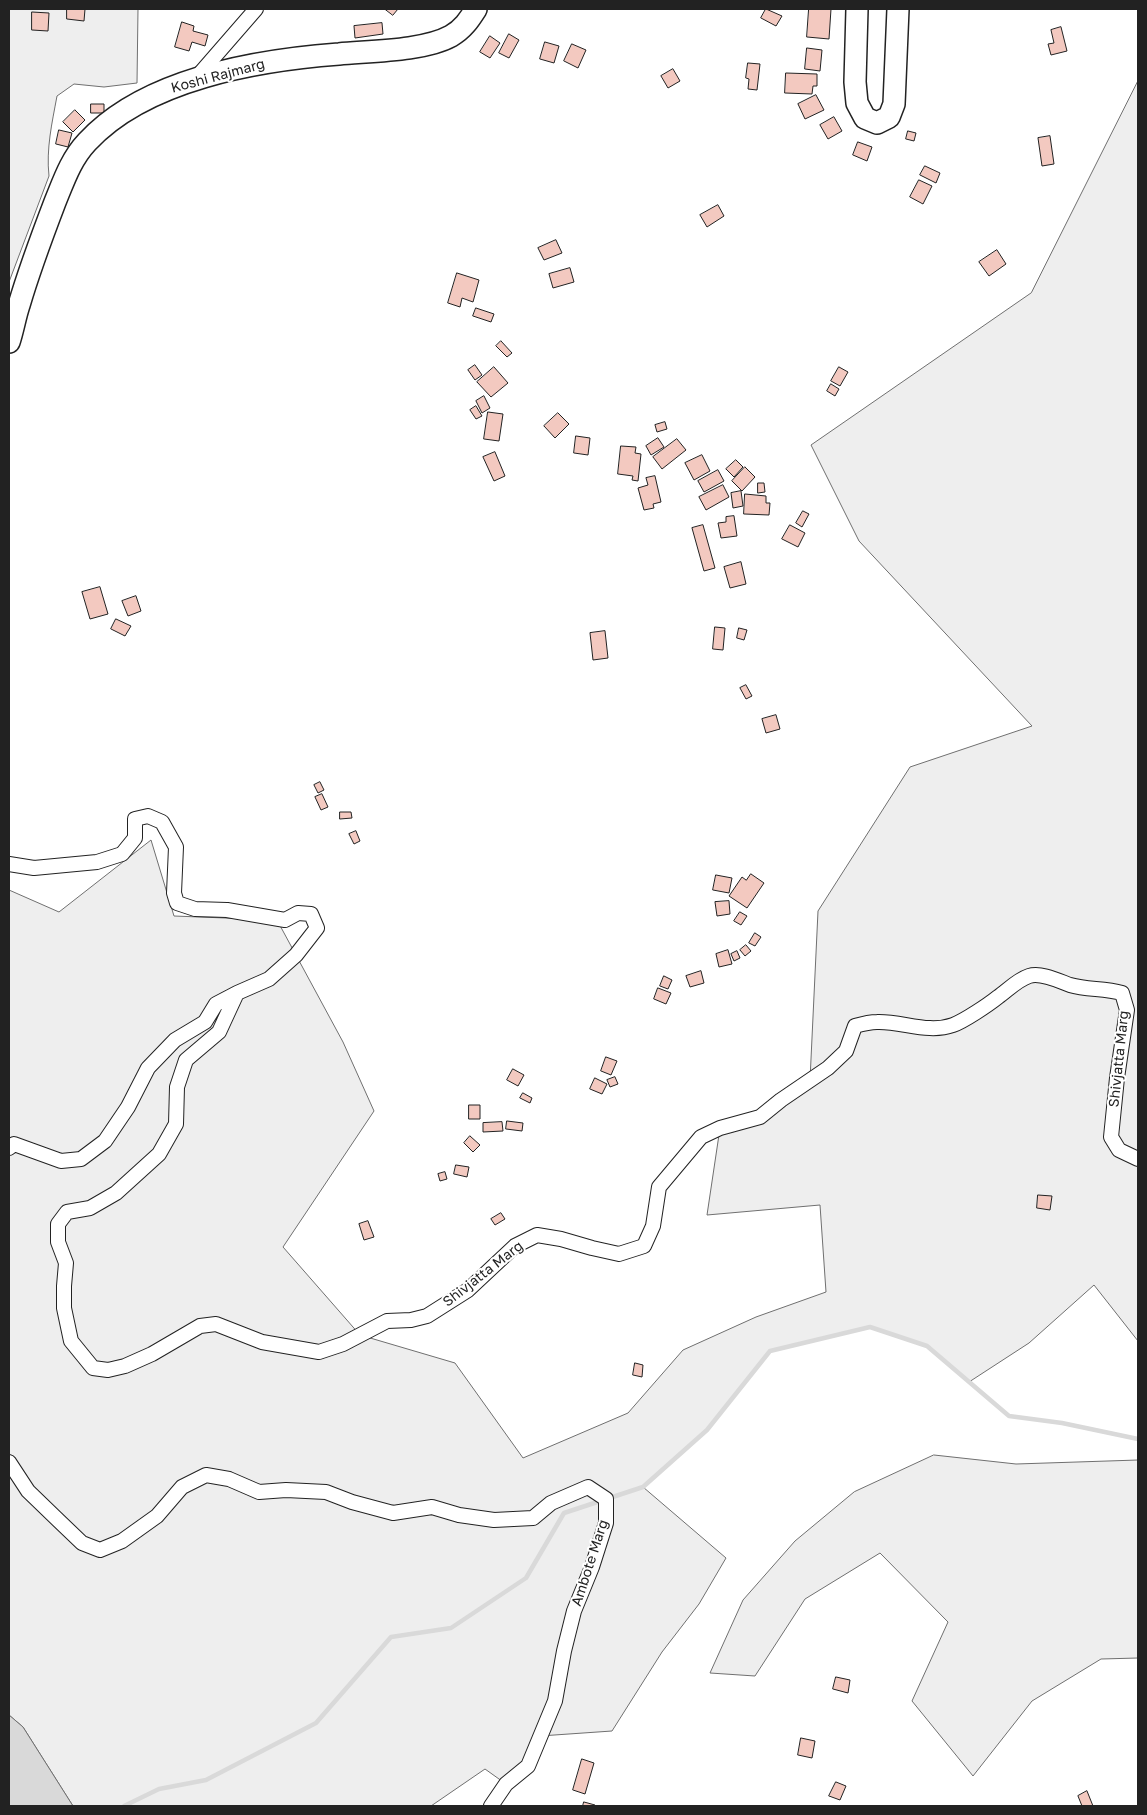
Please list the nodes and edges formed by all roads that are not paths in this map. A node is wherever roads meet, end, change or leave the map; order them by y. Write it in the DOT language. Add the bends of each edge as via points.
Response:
graph roads {
  1 [pos="256,9"];
  2 [pos="476,9"];
  3 [pos="857,9"];
  4 [pos="898,9"];
  5 [pos="195,80"];
  6 [pos="9,342"];
  7 [pos="9,864"];
  8 [pos="237,993"];
  9 [pos="9,1148"];
  10 [pos="1138,1159"];
  11 [pos="9,1462"];
  12 [pos="491,1806"];
  1 -- 5 [label="street"];
  2 -- 5 [label="main road, Koshi Rajmarg" via="467,24 450,36 433,42 392,50 281,60 244,66"];
  3 -- 4 [label="main road" via="854,82 857,103 865,118 877,123 889,117 894,104"];
  5 -- 6 [label="main road, Koshi Rajmarg" via="158,93 116,117 87,142 70,166 51,212"];
  7 -- 8 [label="street" via="34,868 97,862 122,854 135,838 135,819 148,816 162,822 176,847 174,893 177,903 195,909 227,910 285,920 298,913 312,914 317,928 296,954 268,979"];
  8 -- 9 [label="street" via="216,1004 205,1022 175,1040 148,1068 128,1107 105,1141 81,1159 60,1161 14,1144"];
  8 -- 10 [label="street, Shivjatta Marg" via="219,1032 186,1060 177,1087 176,1124 159,1154 116,1193 90,1208 67,1212 58,1224 58,1242 66,1263 64,1308 71,1341 93,1368 108,1370 125,1366 200,1326 216,1324 262,1342 319,1352 343,1344 386,1322 427,1316 468,1290 515,1246 537,1235 619,1254 644,1246 653,1226 659,1187 701,1137 760,1117 828,1068 846,1051 855,1026 876,1022 930,1029 953,1025 1031,975 1122,993 1127,1010 1116,1078 1112,1136 1119,1150"];
  11 -- 12 [label="street, Ambote Marg" via="28,1491 82,1543 100,1550 122,1541 157,1516 182,1487 206,1475 229,1479 259,1492 326,1492 393,1513 432,1507 494,1520 533,1518 551,1503 588,1487 606,1499 606,1523 574,1611 555,1701 528,1766 506,1784"];
}
